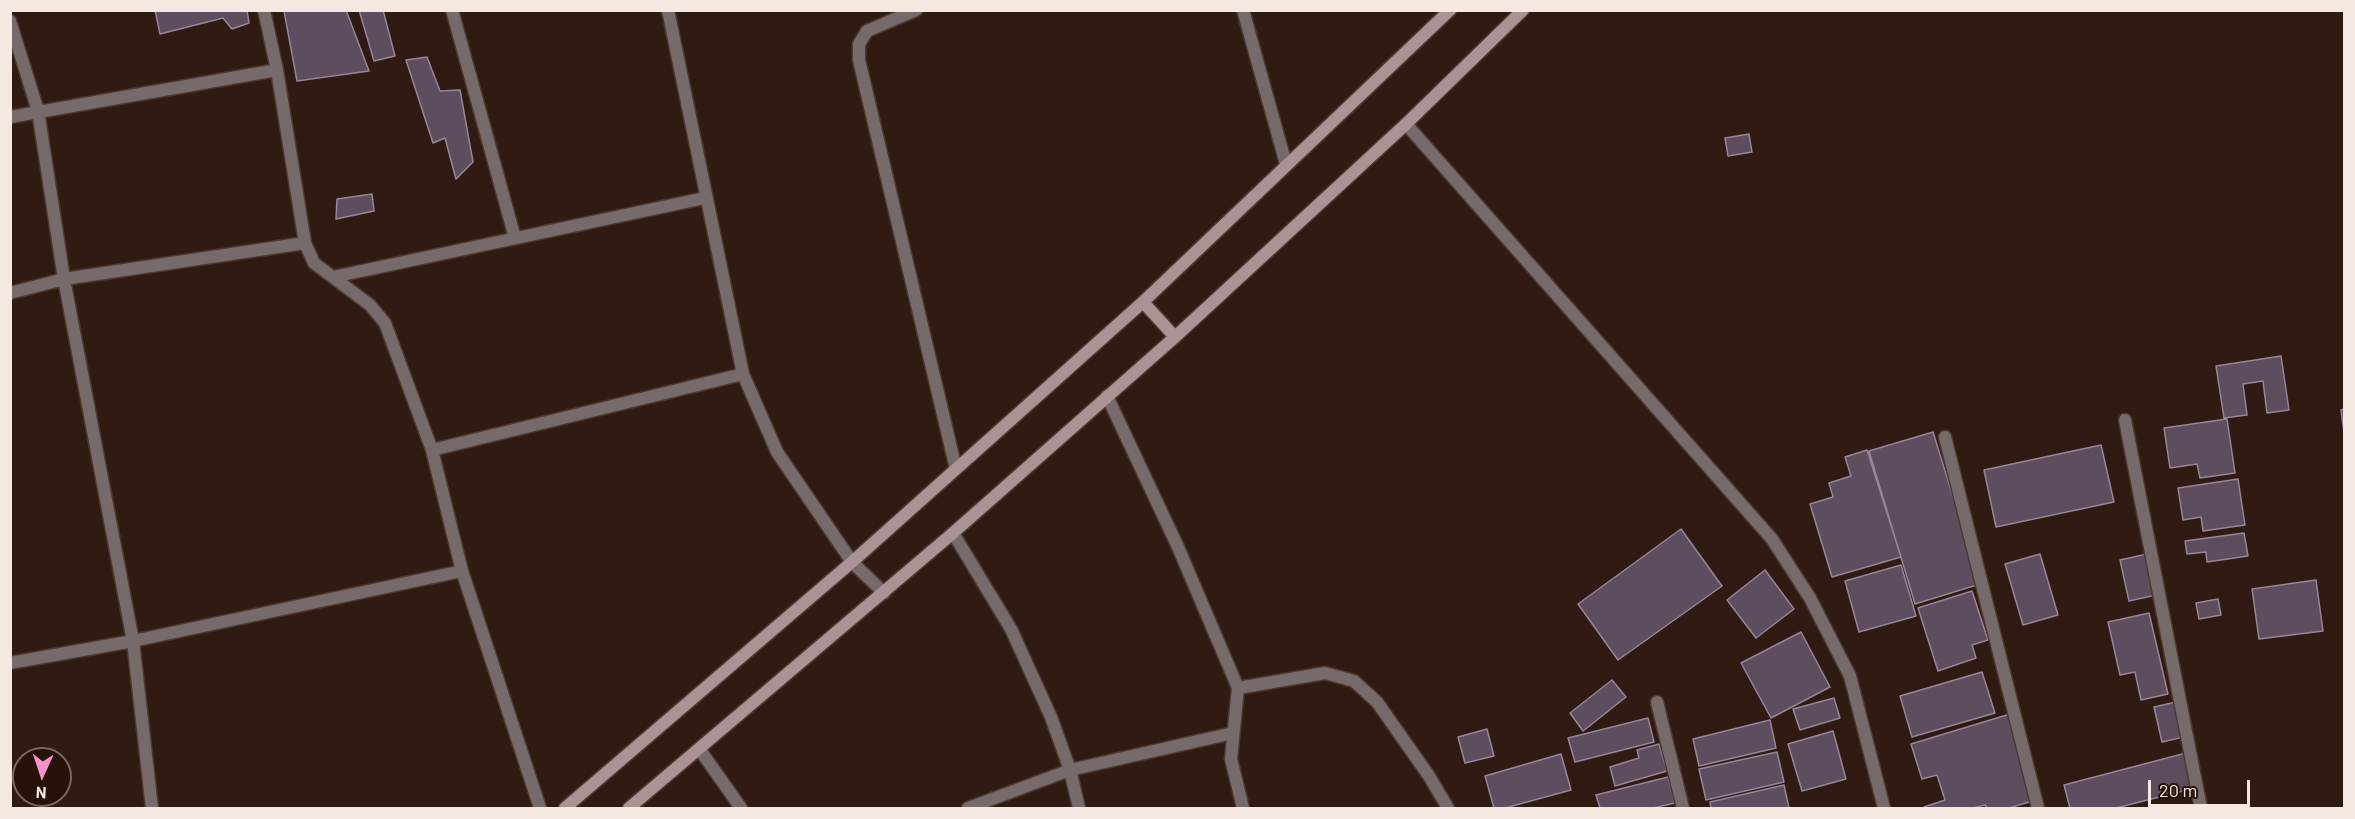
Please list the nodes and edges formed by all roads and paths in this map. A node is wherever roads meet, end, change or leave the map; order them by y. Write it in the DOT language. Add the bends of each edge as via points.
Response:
graph roads {
  1 [pos="264,10"];
  2 [pos="452,10"];
  3 [pos="668,10"];
  4 [pos="916,10"];
  5 [pos="1243,10"];
  6 [pos="1450,10"];
  7 [pos="1523,10"];
  8 [pos="10,21"];
  9 [pos="277,70"];
  10 [pos="38,111"];
  11 [pos="10,117"];
  12 [pos="1406,124"];
  13 [pos="1286,164"];
  14 [pos="705,198"];
  15 [pos="515,238"];
  16 [pos="305,243"];
  17 [pos="333,277"];
  18 [pos="64,279"];
  19 [pos="10,293"];
  20 [pos="1143,302"];
  21 [pos="1175,337"];
  22 [pos="744,374"];
  23 [pos="1107,396"];
  24 [pos="2125,420"];
  25 [pos="1945,437"];
  26 [pos="432,450"];
  27 [pos="956,469"];
  28 [pos="953,533"];
  29 [pos="852,562"];
  30 [pos="462,571"];
  31 [pos="884,592"];
  32 [pos="132,641"];
  33 [pos="10,663"];
  34 [pos="1238,688"];
  35 [pos="1657,702"];
  36 [pos="1233,733"];
  37 [pos="700,750"];
  38 [pos="1070,770"];
  39 [pos="152,808"];
  40 [pos="540,808"];
  41 [pos="565,808"];
  42 [pos="628,808"];
  43 [pos="741,808"];
  44 [pos="968,808"];
  45 [pos="1079,808"];
  46 [pos="1243,808"];
  47 [pos="1448,808"];
  48 [pos="1683,808"];
  49 [pos="1884,808"];
  50 [pos="2038,808"];
  51 [pos="2201,808"];
  1 -- 9 [label="street"];
  2 -- 15 [label="street"];
  3 -- 14 [label="street"];
  4 -- 27 [label="street" via="867,31 859,44 859,60"];
  5 -- 13 [label="street"];
  6 -- 13 [label="main road"];
  7 -- 12 [label="main road"];
  8 -- 10 [label="street"];
  9 -- 10 [label="street"];
  9 -- 16 [label="street"];
  10 -- 11 [label="street"];
  10 -- 18 [label="street"];
  12 -- 21 [label="main road"];
  12 -- 49 [label="street" via="1772,539 1810,598 1850,676"];
  13 -- 20 [label="main road"];
  14 -- 15 [label="street"];
  14 -- 22 [label="street"];
  15 -- 17 [label="street"];
  16 -- 17 [label="street" via="314,263"];
  16 -- 18 [label="street"];
  17 -- 26 [label="street" via="370,305 385,323"];
  18 -- 19 [label="street"];
  18 -- 32 [label="street"];
  20 -- 21 [label="main road"];
  20 -- 27 [label="main road"];
  21 -- 23 [label="main road"];
  22 -- 26 [label="street"];
  22 -- 29 [label="street" via="777,452"];
  23 -- 28 [label="main road"];
  23 -- 34 [label="street"];
  24 -- 51 [label="street"];
  25 -- 50 [label="street"];
  26 -- 30 [label="street"];
  27 -- 29 [label="main road"];
  28 -- 31 [label="main road"];
  28 -- 38 [label="street" via="1011,629"];
  29 -- 31 [label="street"];
  29 -- 41 [label="main road"];
  30 -- 32 [label="street"];
  30 -- 40 [label="street"];
  31 -- 37 [label="main road"];
  32 -- 33 [label="street"];
  32 -- 39 [label="street"];
  34 -- 36 [label="street"];
  34 -- 47 [label="street" via="1325,673 1354,681 1377,702"];
  35 -- 48 [label="street"];
  36 -- 38 [label="street"];
  36 -- 46 [label="street" via="1231,759"];
  37 -- 42 [label="main road"];
  37 -- 43 [label="street"];
  38 -- 44 [label="street"];
  38 -- 45 [label="street"];
}
